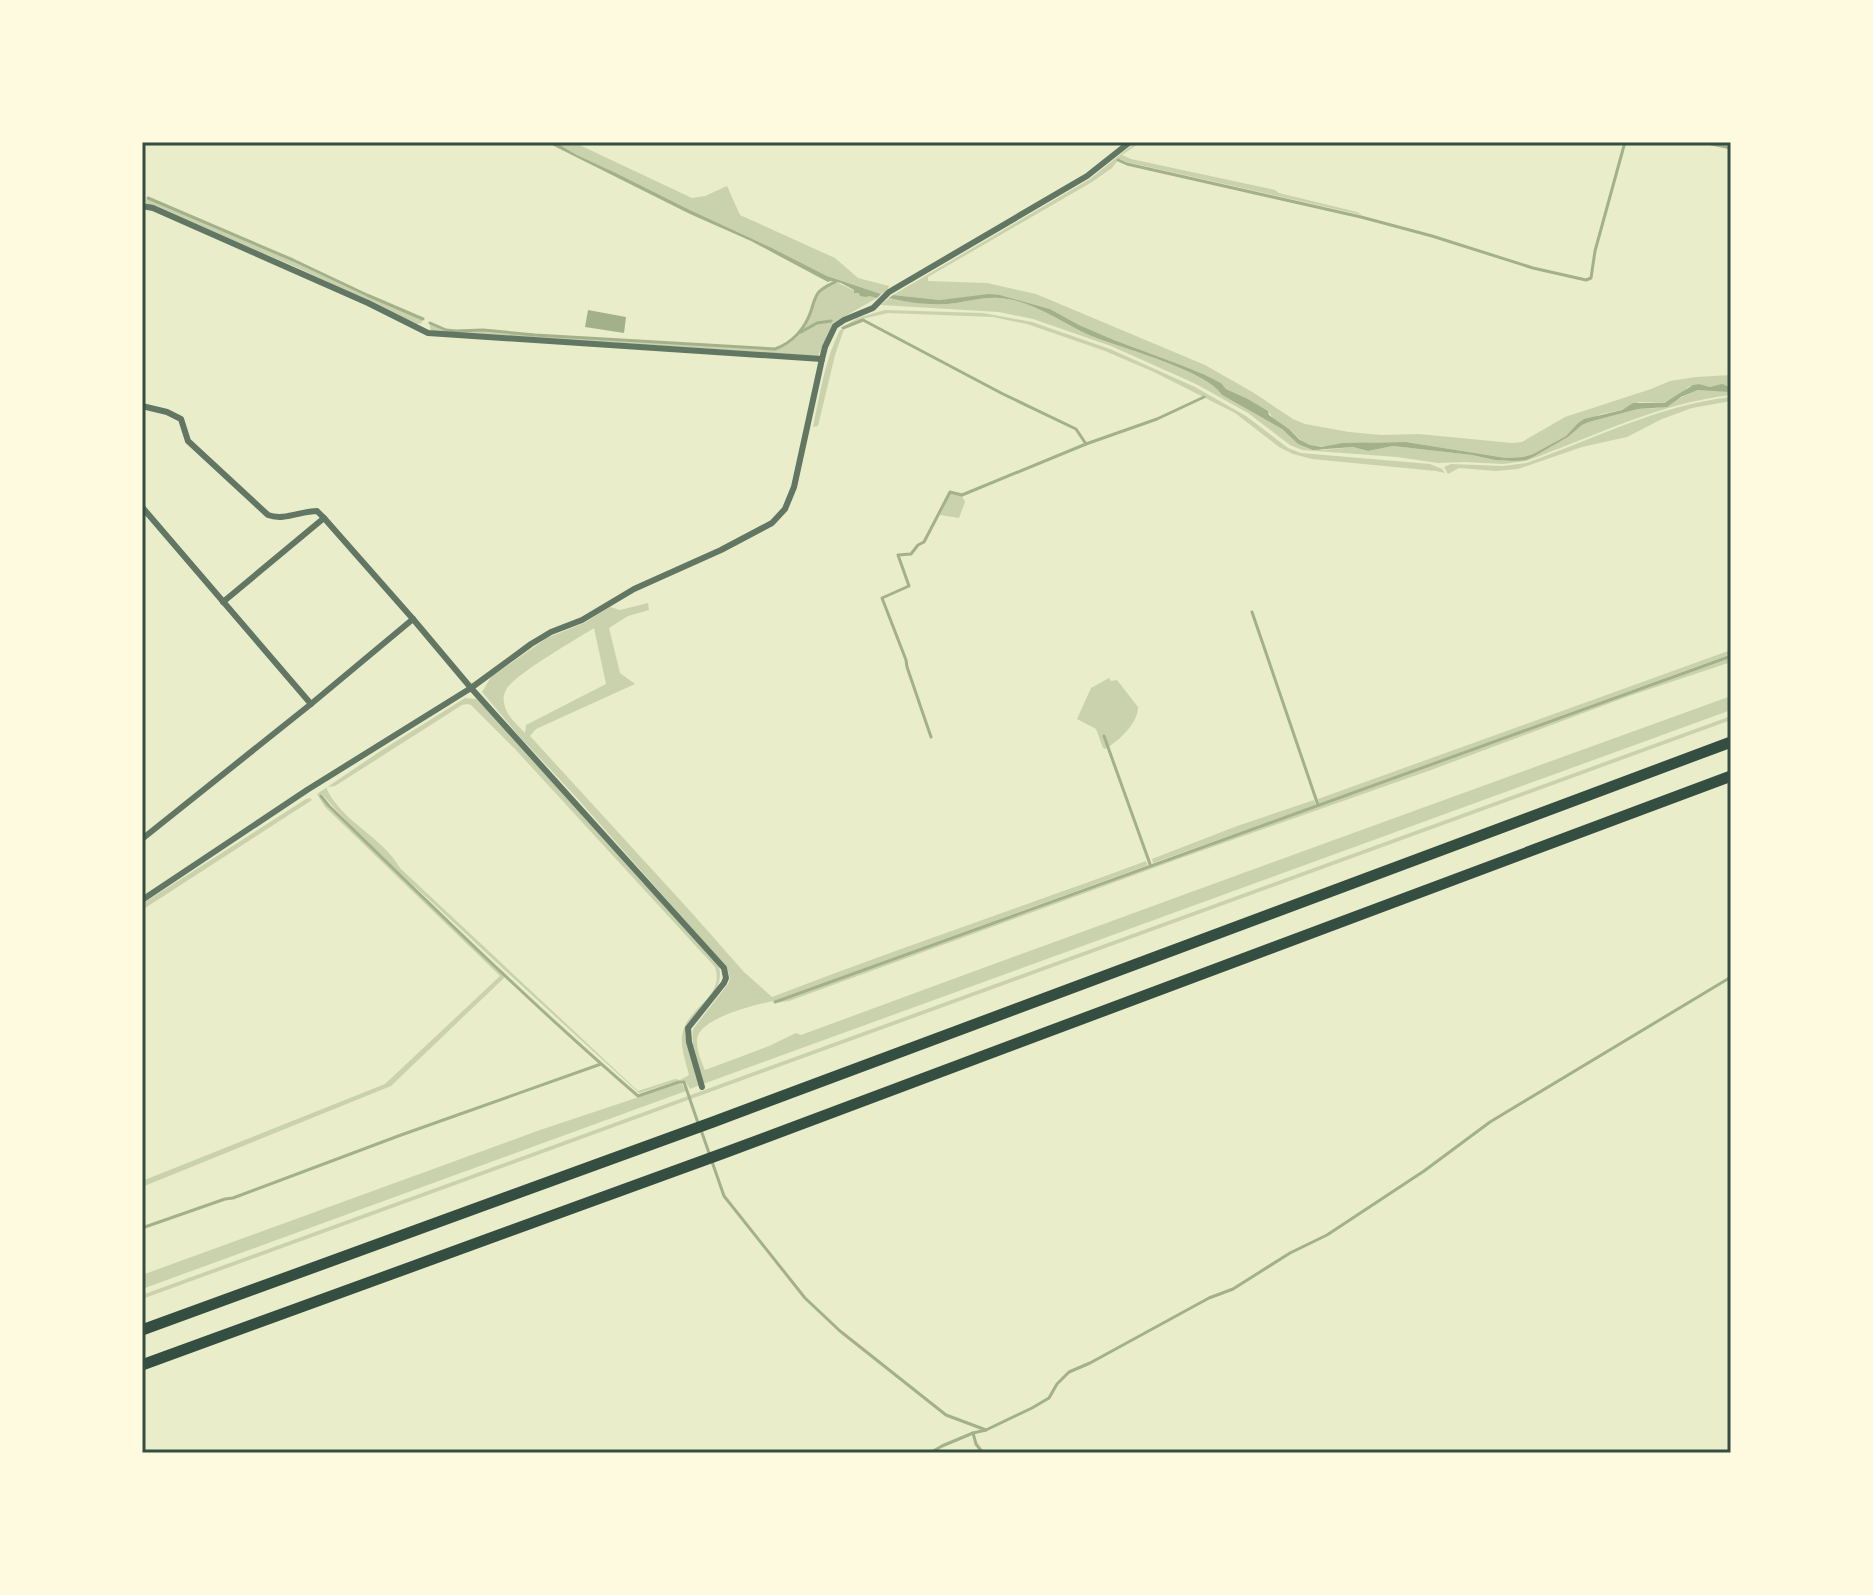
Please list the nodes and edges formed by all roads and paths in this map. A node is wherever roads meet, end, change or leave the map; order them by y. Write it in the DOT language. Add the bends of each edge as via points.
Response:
graph roads {
  1 [pos="1130,142"];
  2 [pos="142,206"];
  3 [pos="822,359"];
  4 [pos="142,406"];
  5 [pos="142,507"];
  6 [pos="324,518"];
  7 [pos="223,602"];
  8 [pos="413,619"];
  9 [pos="471,688"];
  10 [pos="311,704"];
  11 [pos="1731,742"];
  12 [pos="1731,776"];
  13 [pos="142,839"];
  14 [pos="142,900"];
  15 [pos="702,1087"];
  16 [pos="142,1330"];
  17 [pos="142,1365"];
  1 -- 3 [label="street" via="1087,176 835,326"];
  2 -- 3 [label="street" via="428,333"];
  3 -- 9 [label="street" via="794,487 772,523 551,632"];
  4 -- 6 [label="street" via="181,419 188,441 268,515 317,511"];
  5 -- 7 [label="street"];
  6 -- 7 [label="street"];
  6 -- 8 [label="street"];
  7 -- 10 [label="street"];
  8 -- 9 [label="street"];
  8 -- 10 [label="street"];
  9 -- 14 [label="street"];
  9 -- 15 [label="street" via="724,968 724,983 688,1028"];
  10 -- 13 [label="street"];
  11 -- 16 [label="highway"];
  12 -- 17 [label="highway"];
}
